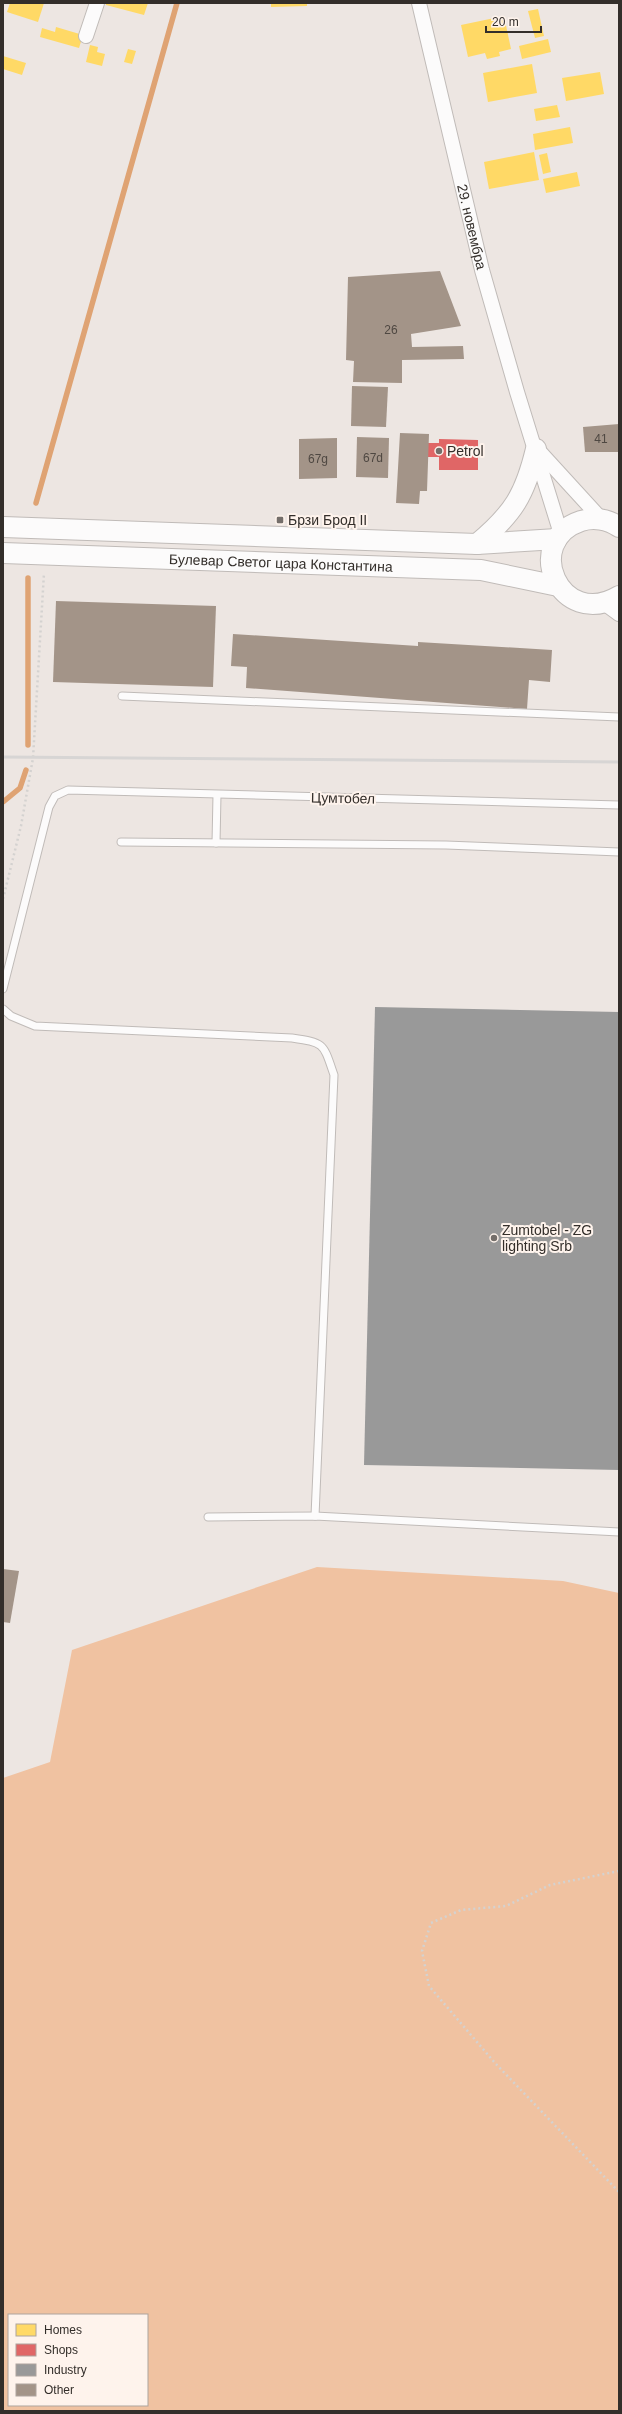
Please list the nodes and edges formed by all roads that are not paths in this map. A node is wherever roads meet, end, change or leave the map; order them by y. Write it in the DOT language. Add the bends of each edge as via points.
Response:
graph roads {
  1 [pos="97,3"];
  2 [pos="419,3"];
  3 [pos="86,36"];
  4 [pos="536,449"];
  5 [pos="611,524"];
  6 [pos="3,527"];
  7 [pos="559,536"];
  8 [pos="477,544"];
  9 [pos="3,553"];
  10 [pos="558,586"];
  11 [pos="614,605"];
  12 [pos="122,696"];
  13 [pos="619,717"];
  14 [pos="217,795"];
  15 [pos="619,805"];
  16 [pos="121,842"];
  17 [pos="216,843"];
  18 [pos="619,852"];
  19 [pos="3,989"];
  20 [pos="3,1009"];
  21 [pos="315,1516"];
  22 [pos="208,1517"];
  23 [pos="619,1532"];
  1 -- 3 [label="street"];
  2 -- 4 [label="street, 29. новембра" via="482,270"];
  4 -- 5 [label="street, 29. новембра"];
  4 -- 7 [label="street, 29. новембра"];
  4 -- 8 [label="main road" via="530,475 519,500 502,523"];
  5 -- 7 [label="main road" via="584,520 572,525"];
  6 -- 8 [label="main road, Булевар Светог цара Константина"];
  7 -- 8 [label="main road, Булевар Светог цара Константина"];
  7 -- 10 [label="main road" via="551,557 553,577"];
  9 -- 10 [label="main road, Булевар Светог цара Константина" via="481,570"];
  10 -- 11 [label="main road" via="565,594 578,601"];
  12 -- 13 [label="lane"];
  14 -- 15 [label="lane, Цумтобел"];
  14 -- 17 [label="lane"];
  14 -- 19 [label="lane, Цумтобел" via="68,790 55,796 49,807"];
  16 -- 17 [label="lane"];
  17 -- 18 [label="lane" via="446,845"];
  20 -- 21 [label="lane" via="11,1016 35,1026 292,1038 317,1042 326,1052 334,1075"];
  21 -- 22 [label="lane"];
  21 -- 23 [label="lane"];
}
